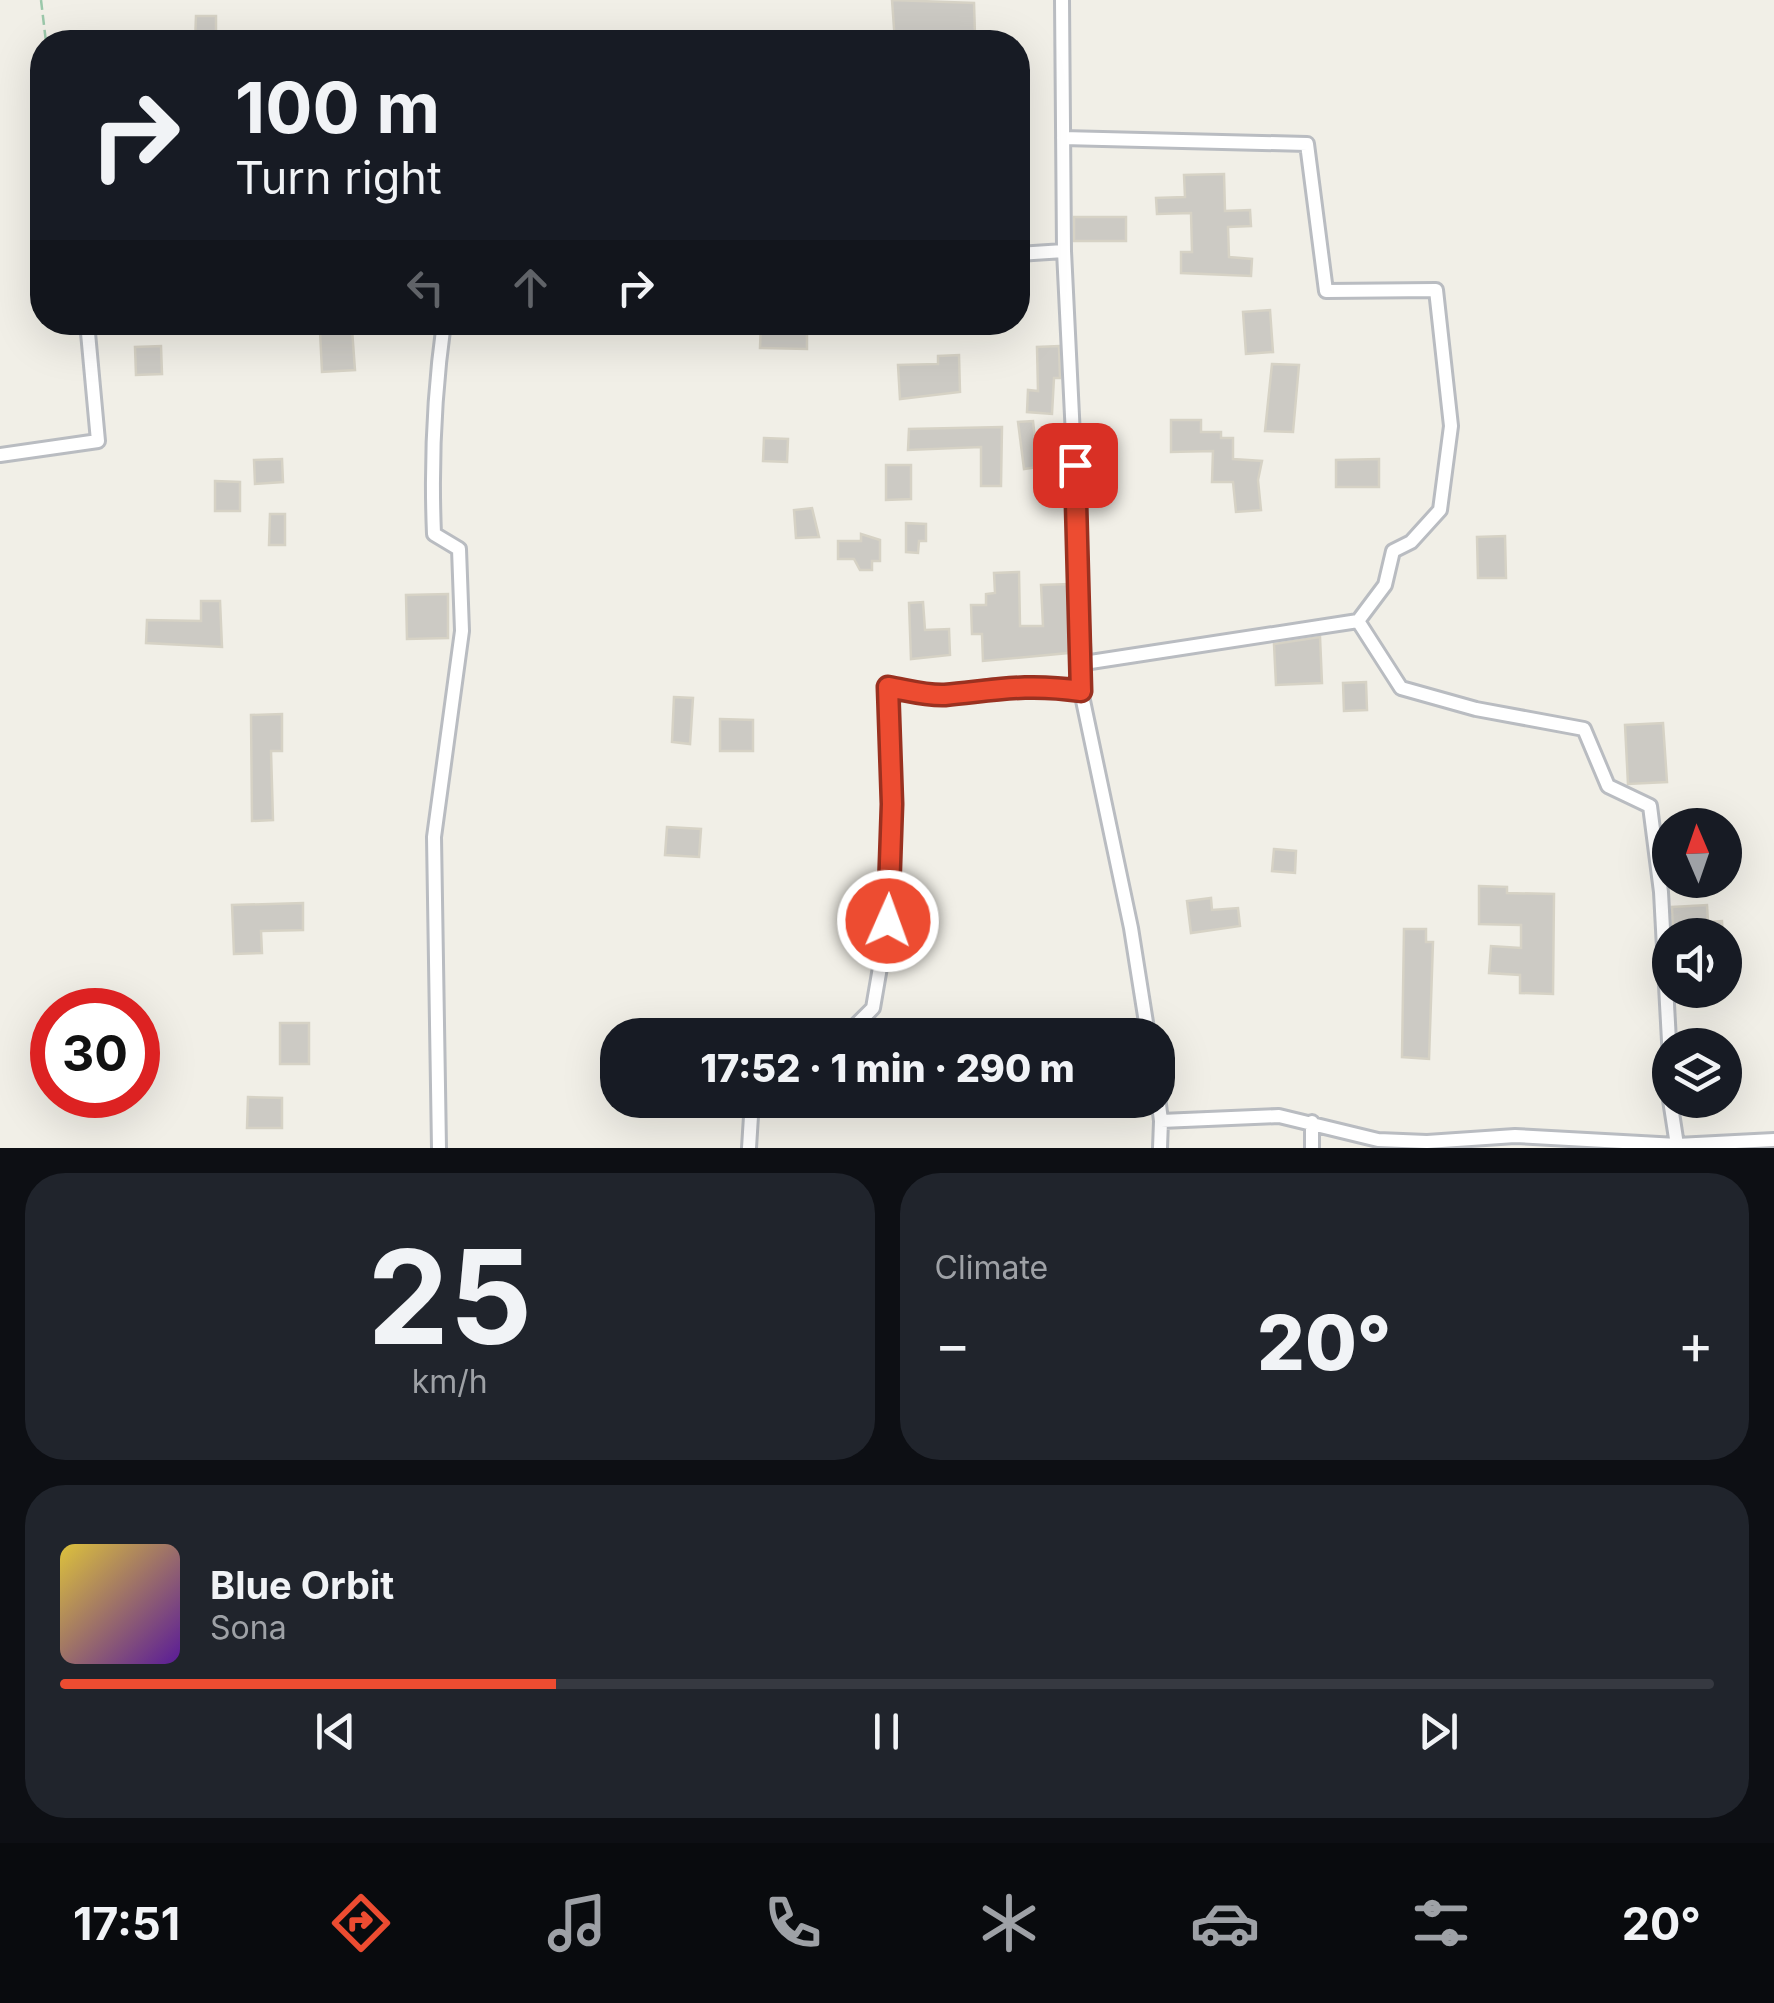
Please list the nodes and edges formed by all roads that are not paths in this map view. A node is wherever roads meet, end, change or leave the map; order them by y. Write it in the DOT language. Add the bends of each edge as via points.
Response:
graph roads {
  1 [pos="1062,0"];
  2 [pos="1063,138"];
  3 [pos="1064,251"];
  4 [pos="1030,253"];
  5 [pos="89,335"];
  6 [pos="442,335"];
  7 [pos="0,455"];
  8 [pos="1358,622"];
  9 [pos="1084,663"];
  10 [pos="1081,691"];
  11 [pos="863,1018"];
  12 [pos="1145,1018"];
  13 [pos="1668,1028"];
  14 [pos="751,1118"];
  15 [pos="1673,1118"];
  16 [pos="1161,1120"];
  17 [pos="1312,1122"];
  18 [pos="1774,1140"];
  19 [pos="1515,1142"];
  20 [pos="1677,1145"];
  21 [pos="438,1148"];
  22 [pos="749,1148"];
  23 [pos="1160,1148"];
  24 [pos="1312,1148"];
  1 -- 2 [label="street"];
  2 -- 3 [label="street"];
  2 -- 8 [label="street" via="1307,144 1326,291 1436,290 1451,426 1440,510 1411,542 1393,551 1384,584"];
  3 -- 4 [label="street"];
  3 -- 9 [label="street"];
  5 -- 7 [label="street" via="98,441"];
  6 -- 21 [label="street" via="435,386 434,534 459,549 462,631 434,837"];
  8 -- 9 [label="street"];
  8 -- 13 [label="street" via="1401,688 1584,729 1608,786 1650,806"];
  9 -- 10 [label="street"];
  10 -- 11 [label="street" via="1010,685 941,695 888,687 888,921 873,1008"];
  10 -- 12 [label="street"];
  14 -- 22 [label="street"];
  15 -- 20 [label="street"];
  16 -- 17 [label="street" via="1260,1116"];
  16 -- 23 [label="street"];
  17 -- 19 [label="street" via="1378,1140"];
  17 -- 24 [label="street"];
  18 -- 20 [label="street"];
  19 -- 20 [label="street"];
}
